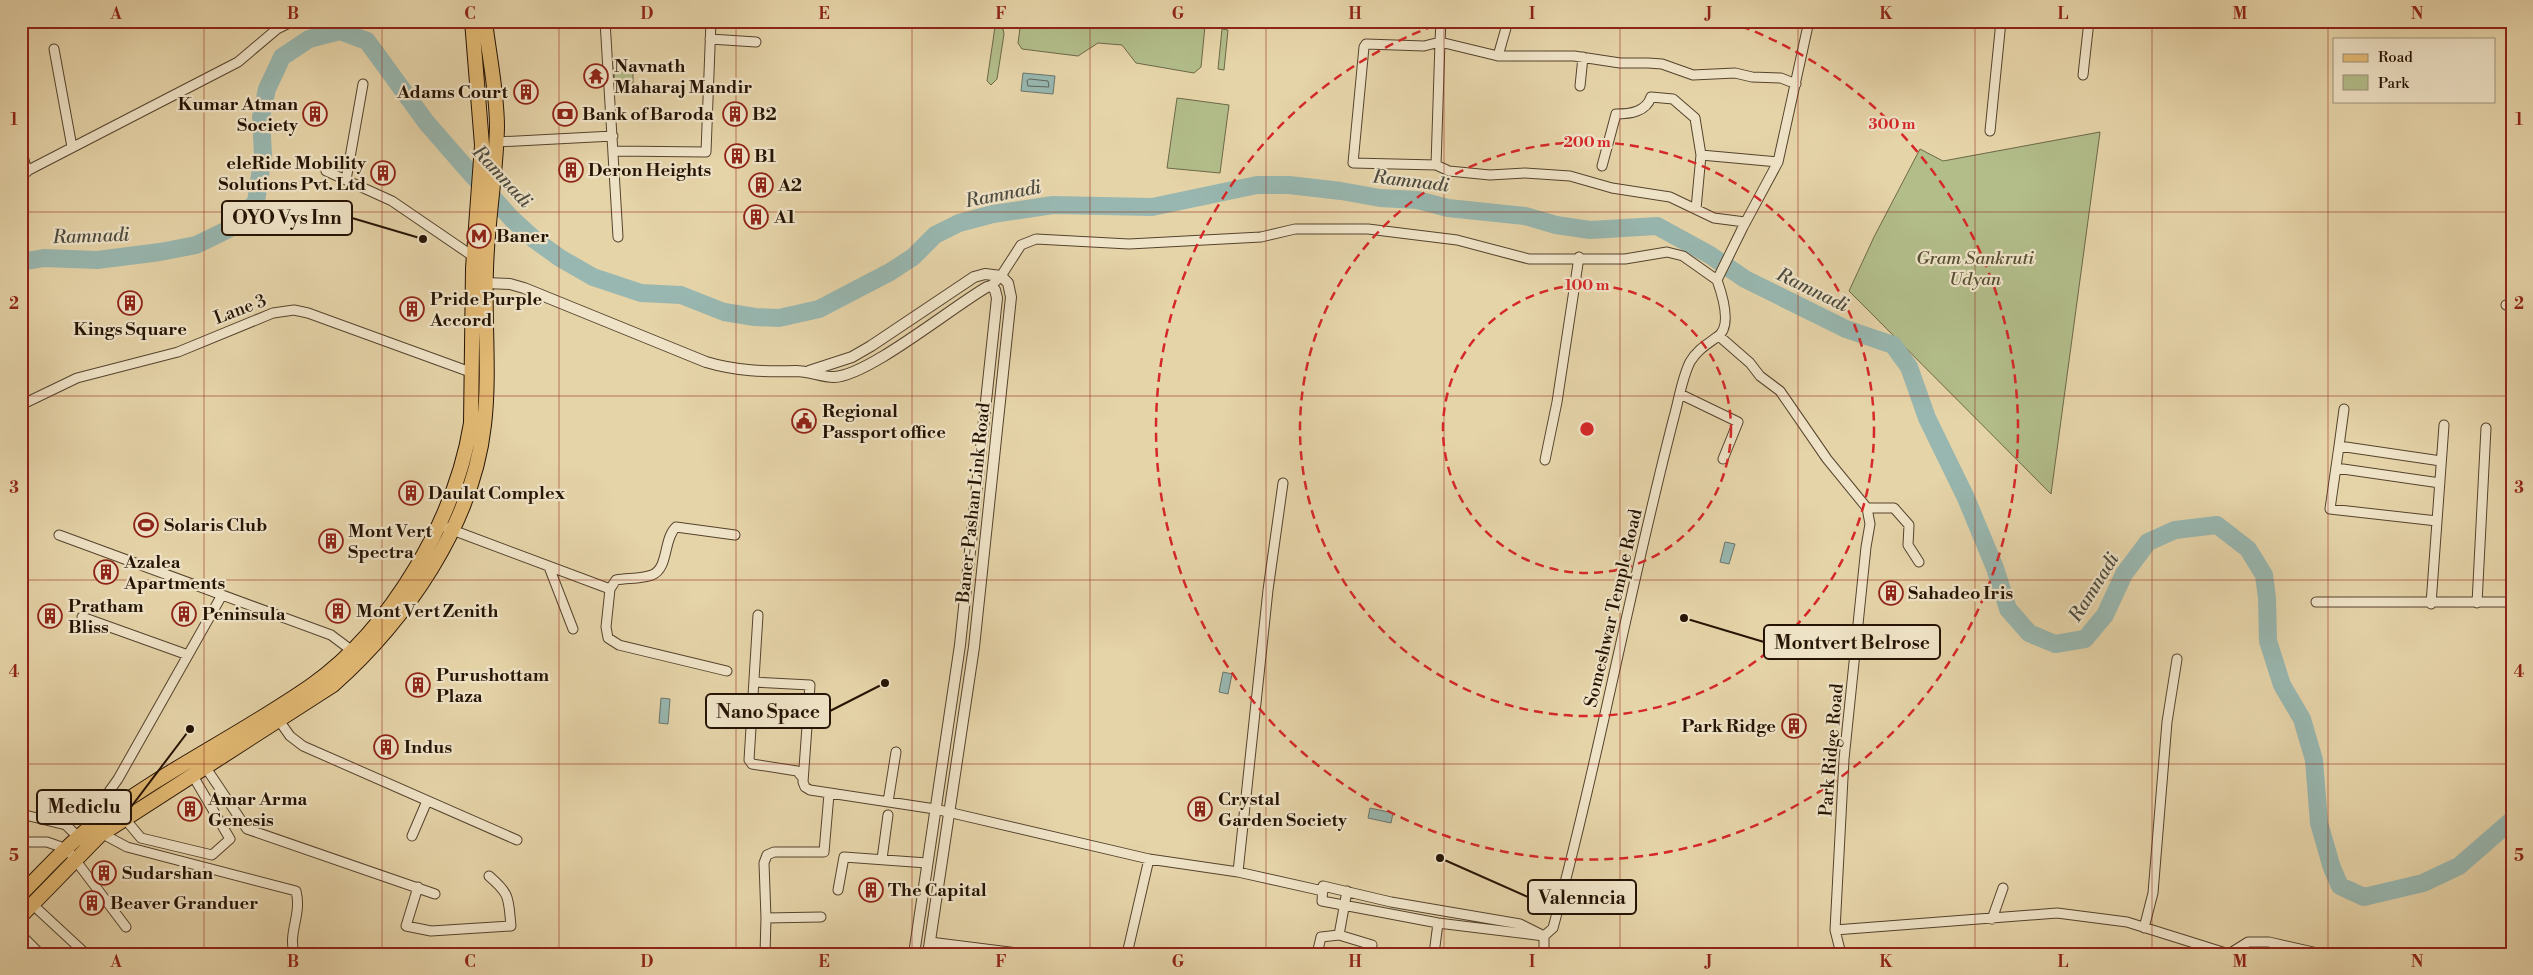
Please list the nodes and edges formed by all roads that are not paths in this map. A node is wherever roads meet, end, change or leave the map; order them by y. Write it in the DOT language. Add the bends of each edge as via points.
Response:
graph roads {
  1 [pos="293,21"];
  2 [pos="472,21"];
  3 [pos="485,21"];
  4 [pos="605,21"];
  5 [pos="711,21"];
  6 [pos="1442,21"];
  7 [pos="1508,21"];
  8 [pos="1808,21"];
  9 [pos="2001,21"];
  10 [pos="2089,21"];
  11 [pos="710,39"];
  12 [pos="756,42"];
  13 [pos="1440,42"];
  14 [pos="54,49"];
  15 [pos="1498,56"];
  16 [pos="1583,57"];
  17 [pos="2083,75"];
  18 [pos="363,84"];
  19 [pos="1796,84"];
  20 [pos="1580,86"];
  21 [pos="1990,131"];
  22 [pos="613,136"];
  23 [pos="72,147"];
  24 [pos="496,147"];
  25 [pos="21,148"];
  26 [pos="614,151"];
  27 [pos="1701,155"];
  28 [pos="1778,162"];
  29 [pos="1436,165"];
  30 [pos="1602,166"];
  31 [pos="326,171"];
  32 [pos="24,173"];
  33 [pos="346,180"];
  34 [pos="1696,209"];
  35 [pos="1744,224"];
  36 [pos="618,237"];
  37 [pos="474,257"];
  38 [pos="1579,257"];
  39 [pos="1001,276"];
  40 [pos="1717,280"];
  41 [pos="486,283"];
  42 [pos="991,286"];
  43 [pos="1719,336"];
  44 [pos="808,371"];
  45 [pos="473,373"];
  46 [pos="1680,394"];
  47 [pos="21,405"];
  48 [pos="2344,409"];
  49 [pos="2444,425"];
  50 [pos="2486,428"];
  51 [pos="2339,446"];
  52 [pos="1545,460"];
  53 [pos="1723,460"];
  54 [pos="2441,461"];
  55 [pos="2336,468"];
  56 [pos="2440,483"];
  57 [pos="1283,484"];
  58 [pos="1867,508"];
  59 [pos="2437,521"];
  60 [pos="445,528"];
  61 [pos="59,535"];
  62 [pos="735,535"];
  63 [pos="1919,562"];
  64 [pos="548,567"];
  65 [pos="610,589"];
  66 [pos="222,595"];
  67 [pos="2316,602"];
  68 [pos="2477,602"];
  69 [pos="2512,602"];
  70 [pos="2431,604"];
  71 [pos="758,615"];
  72 [pos="82,617"];
  73 [pos="572,629"];
  74 [pos="351,650"];
  75 [pos="188,655"];
  76 [pos="2177,660"];
  77 [pos="727,670"];
  78 [pos="754,682"];
  79 [pos="278,719"];
  80 [pos="896,752"];
  81 [pos="206,768"];
  82 [pos="193,776"];
  83 [pos="804,778"];
  84 [pos="829,794"];
  85 [pos="428,801"];
  86 [pos="888,802"];
  87 [pos="935,809"];
  88 [pos="949,812"];
  89 [pos="21,814"];
  90 [pos="888,815"];
  91 [pos="125,819"];
  92 [pos="99,825"];
  93 [pos="412,836"];
  94 [pos="517,840"];
  95 [pos="21,842"];
  96 [pos="83,842"];
  97 [pos="71,853"];
  98 [pos="1149,859"];
  99 [pos="882,860"];
  100 [pos="927,863"];
  101 [pos="1238,872"];
  102 [pos="488,876"];
  103 [pos="418,887"];
  104 [pos="2003,888"];
  105 [pos="838,890"];
  106 [pos="1347,891"];
  107 [pos="1322,892"];
  108 [pos="21,894"];
  109 [pos="434,894"];
  110 [pos="32,904"];
  111 [pos="1344,905"];
  112 [pos="21,916"];
  113 [pos="821,917"];
  114 [pos="766,918"];
  115 [pos="1992,919"];
  116 [pos="1438,923"];
  117 [pos="126,927"];
  118 [pos="2144,928"];
  119 [pos="1835,930"];
  120 [pos="21,935"];
  121 [pos="1339,935"];
  122 [pos="1544,936"];
  123 [pos="930,942"];
  124 [pos="1018,953"];
  125 [pos="40,954"];
  126 [pos="86,954"];
  127 [pos="294,954"];
  128 [pos="764,954"];
  129 [pos="914,954"];
  130 [pos="928,954"];
  131 [pos="1127,954"];
  132 [pos="1317,954"];
  133 [pos="1370,954"];
  134 [pos="1434,954"];
  135 [pos="1544,954"];
  136 [pos="1841,954"];
  137 [pos="2229,954"];
  138 [pos="2322,954"];
  1 -- 23 [label="street" via="277,29 238,62"];
  2 -- 37 [label="main road" via="482,145"];
  3 -- 24 [label="main road" via="497,124"];
  4 -- 22 [label="street"];
  5 -- 11 [label="street"];
  6 -- 13 [label="street"];
  7 -- 15 [label="street"];
  8 -- 19 [label="street"];
  9 -- 21 [label="street"];
  10 -- 17 [label="street"];
  11 -- 12 [label="street"];
  11 -- 26 [label="street" via="706,152"];
  13 -- 15 [label="street"];
  13 -- 29 [label="street"];
  13 -- 29 [label="street" via="1424,46 1366,44 1353,163"];
  14 -- 23 [label="street"];
  15 -- 16 [label="street"];
  16 -- 19 [label="street" via="1620,63 1662,64 1693,74 1734,73 1781,78"];
  16 -- 20 [label="street"];
  18 -- 33 [label="street"];
  19 -- 28 [label="street"];
  22 -- 24 [label="street"];
  22 -- 26 [label="street"];
  23 -- 32 [label="street"];
  24 -- 41 [label="main road"];
  25 -- 32 [label="street"];
  26 -- 36 [label="street"];
  27 -- 28 [label="street"];
  27 -- 30 [label="street" via="1695,118 1691,112 1673,99 1651,96 1637,112 1616,114"];
  27 -- 34 [label="street"];
  28 -- 35 [label="street"];
  29 -- 34 [label="street" via="1449,171 1490,175 1570,176 1612,188 1670,197"];
  31 -- 33 [label="street"];
  33 -- 37 [label="street" via="392,201"];
  34 -- 35 [label="street" via="1714,218"];
  35 -- 40 [label="street"];
  37 -- 45 [label="main road"];
  38 -- 39 [label="street" via="1530,259 1457,240 1368,229 1295,229 1261,237 1128,244 1036,238 1021,245"];
  38 -- 40 [label="street" via="1625,259 1667,252 1682,256"];
  38 -- 52 [label="street"];
  39 -- 42 [label="street"];
  39 -- 44 [label="street" via="985,274 974,277 852,357"];
  39 -- 88 [label="street, Baner-Pashan Link Road" via="1008,283 1011,297 974,647"];
  40 -- 43 [label="street" via="1725,313"];
  41 -- 44 [label="street" via="524,288 729,369"];
  41 -- 60 [label="main road" via="484,424 474,471"];
  42 -- 44 [label="street" via="857,370 834,376"];
  42 -- 87 [label="street, Baner-Pashan Link Road" via="997,298 990,365 960,645"];
  43 -- 46 [label="street, Someshwar Temple Road" via="1694,356"];
  43 -- 58 [label="street" via="1760,376 1780,390 1827,459"];
  45 -- 47 [label="street, Lane 3" via="308,313 283,311 178,352 77,378"];
  45 -- 60 [label="main road" via="472,423"];
  46 -- 53 [label="street" via="1738,422"];
  46 -- 122 [label="street, Someshwar Temple Road" via="1574,848 1553,928"];
  48 -- 51 [label="street"];
  49 -- 54 [label="street"];
  50 -- 68 [label="street"];
  51 -- 54 [label="street"];
  51 -- 55 [label="street"];
  54 -- 56 [label="street"];
  55 -- 56 [label="street"];
  55 -- 59 [label="street" via="2330,510"];
  56 -- 59 [label="street"];
  57 -- 101 [label="street" via="1269,581"];
  58 -- 63 [label="street" via="1894,508 1909,525 1908,545"];
  58 -- 119 [label="street, Park Ridge Road" via="1870,524 1844,760"];
  59 -- 70 [label="street"];
  60 -- 64 [label="street"];
  60 -- 74 [label="main road" via="400,594"];
  60 -- 79 [label="main road" via="415,594 360,659 319,696"];
  61 -- 66 [label="street"];
  62 -- 65 [label="street" via="676,527 667,542 660,568 653,575 616,580"];
  64 -- 65 [label="street"];
  64 -- 73 [label="street"];
  65 -- 77 [label="street" via="608,638 619,645"];
  66 -- 74 [label="street" via="331,635"];
  66 -- 75 [label="street"];
  67 -- 70 [label="street"];
  68 -- 69 [label="street"];
  68 -- 70 [label="street"];
  71 -- 78 [label="street"];
  72 -- 75 [label="street"];
  74 -- 92 [label="main road" via="312,685"];
  75 -- 92 [label="street" via="118,780 103,800"];
  76 -- 118 [label="street" via="2167,722 2153,893"];
  78 -- 83 [label="street" via="750,763 797,770"];
  78 -- 83 [label="street" via="810,685"];
  79 -- 81 [label="main road"];
  79 -- 85 [label="street" via="290,736 303,746"];
  80 -- 86 [label="street"];
  81 -- 82 [label="main road"];
  81 -- 103 [label="street" via="248,829"];
  82 -- 91 [label="main road"];
  82 -- 91 [label="street" via="230,839 212,854 141,838"];
  83 -- 84 [label="street" via="805,787"];
  84 -- 86 [label="street"];
  84 -- 114 [label="street" via="824,852 774,852 767,855 764,863"];
  85 -- 93 [label="street"];
  85 -- 94 [label="street"];
  86 -- 87 [label="street"];
  87 -- 88 [label="street"];
  87 -- 100 [label="street, Baner-Pashan Link Road"];
  88 -- 98 [label="street"];
  88 -- 123 [label="street, Baner-Pashan Link Road"];
  89 -- 96 [label="street" via="66,826"];
  90 -- 99 [label="street"];
  91 -- 92 [label="main road"];
  92 -- 96 [label="main road"];
  92 -- 127 [label="street" via="127,847 296,892 300,905 291,941"];
  95 -- 97 [label="street" via="47,842"];
  96 -- 97 [label="main road"];
  97 -- 108 [label="main road"];
  97 -- 110 [label="main road"];
  97 -- 117 [label="street"];
  98 -- 101 [label="street"];
  98 -- 131 [label="street"];
  99 -- 100 [label="street"];
  99 -- 105 [label="street" via="844,856"];
  100 -- 129 [label="street, Baner-Pashan Link Road"];
  101 -- 107 [label="street"];
  102 -- 103 [label="street" via="505,891 511,926 431,931 406,926"];
  103 -- 109 [label="street"];
  104 -- 115 [label="street"];
  106 -- 107 [label="street" via="1323,886"];
  106 -- 111 [label="street"];
  106 -- 122 [label="street" via="1391,902 1520,924"];
  107 -- 111 [label="street" via="1322,901"];
  110 -- 112 [label="main road"];
  110 -- 126 [label="street"];
  111 -- 116 [label="street"];
  111 -- 121 [label="street"];
  113 -- 114 [label="street"];
  114 -- 128 [label="street"];
  115 -- 118 [label="street" via="2057,913 2127,922"];
  115 -- 119 [label="street"];
  116 -- 122 [label="street"];
  116 -- 134 [label="street"];
  118 -- 137 [label="street"];
  119 -- 136 [label="street, Park Ridge Road"];
  120 -- 125 [label="street"];
  121 -- 132 [label="street" via="1321,937"];
  121 -- 133 [label="street" via="1372,945"];
  122 -- 135 [label="street"];
  123 -- 124 [label="street"];
  123 -- 130 [label="street, Baner-Pashan Link Road"];
  137 -- 138 [label="street" via="2248,942 2269,942"];
}
